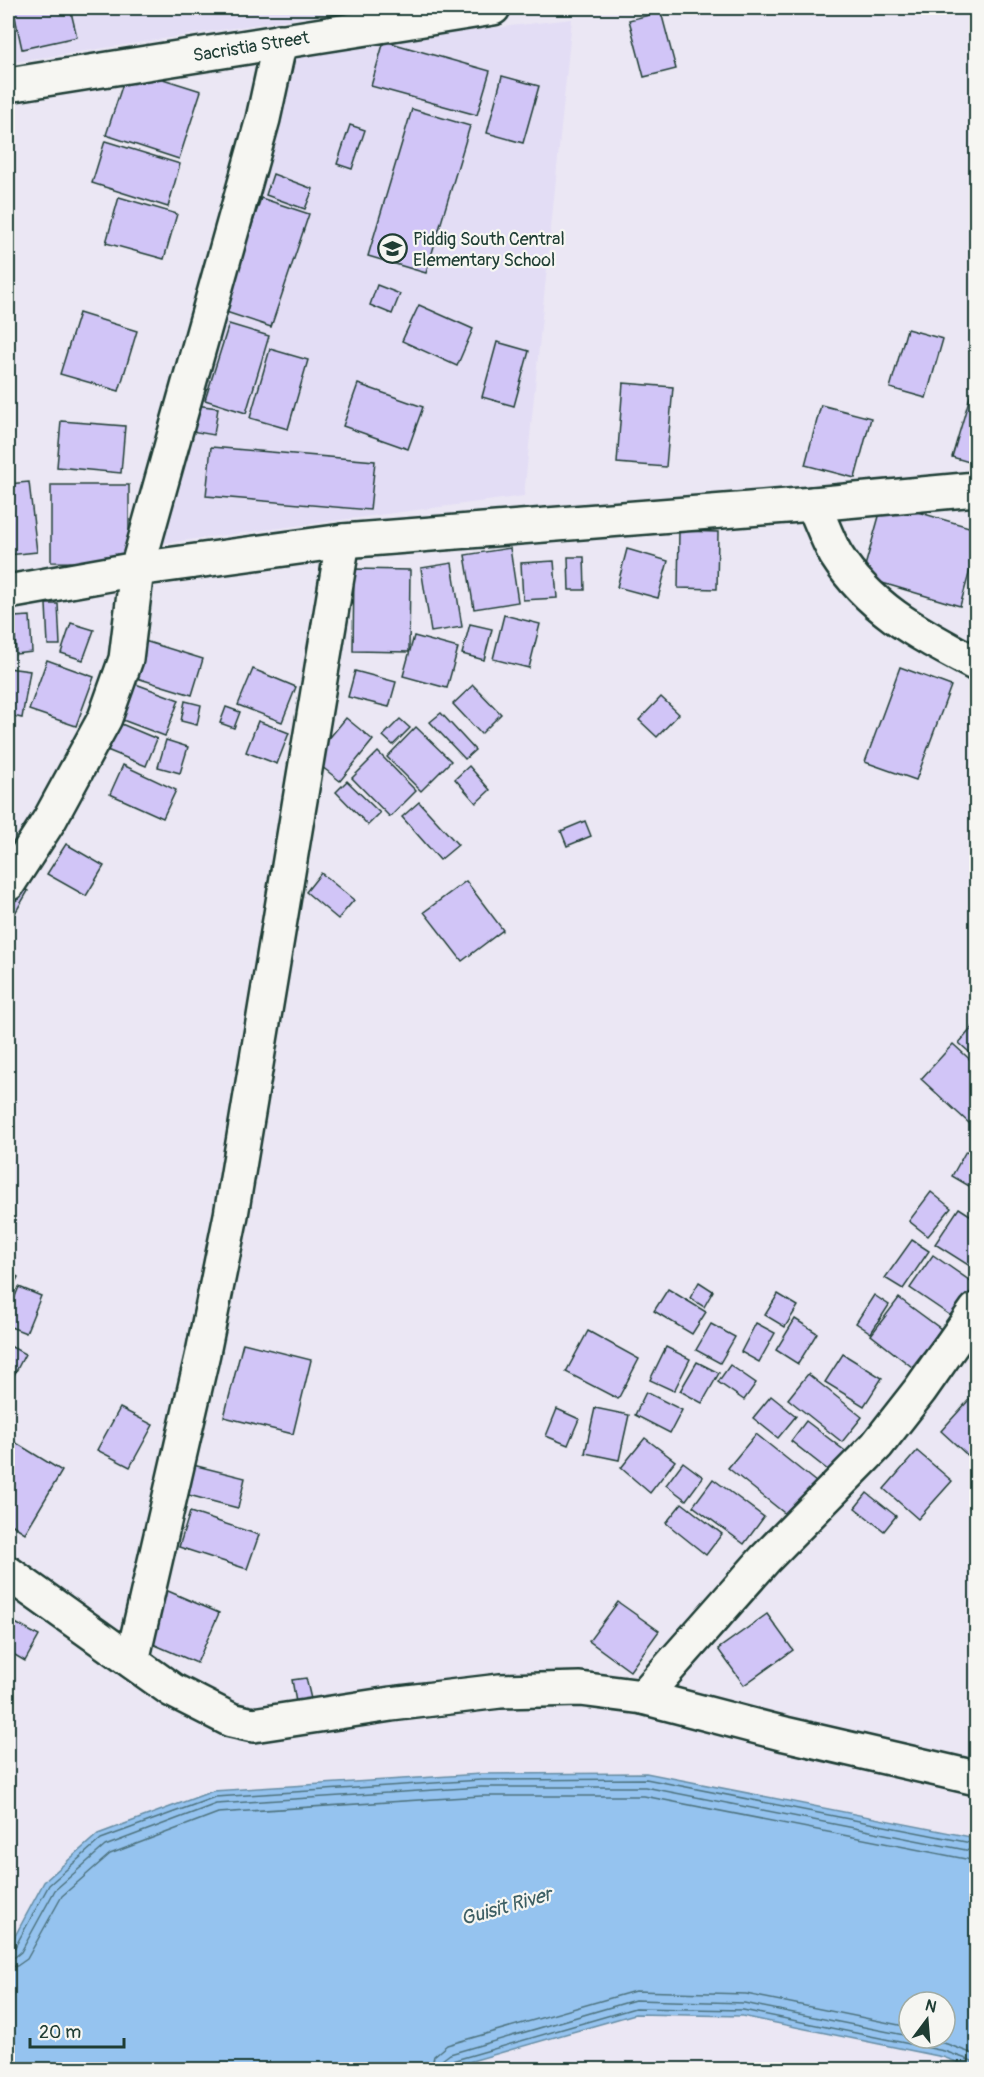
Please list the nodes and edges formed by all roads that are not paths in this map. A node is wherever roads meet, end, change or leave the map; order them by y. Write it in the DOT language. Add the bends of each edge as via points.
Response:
graph roads {
  1 [pos="493,8"];
  2 [pos="280,40"];
  3 [pos="8,85"];
  4 [pos="976,489"];
  5 [pos="813,504"];
  6 [pos="343,541"];
  7 [pos="137,569"];
  8 [pos="8,592"];
  9 [pos="976,664"];
  10 [pos="8,884"];
  11 [pos="976,1310"];
  12 [pos="8,1573"];
  13 [pos="132,1661"];
  14 [pos="643,1697"];
  15 [pos="976,1778"];
  1 -- 2 [label="street, Sacristia Street"];
  2 -- 3 [label="street, Sacristia Street"];
  2 -- 7 [label="street" via="263,120"];
  4 -- 5 [label="street"];
  5 -- 6 [label="street"];
  5 -- 9 [label="street" via="835,553 873,601 914,631"];
  6 -- 7 [label="street"];
  6 -- 13 [label="street" via="231,1215"];
  7 -- 8 [label="street"];
  7 -- 10 [label="street" via="126,659 105,718 50,819"];
  11 -- 14 [label="street" via="877,1445 765,1559"];
  12 -- 13 [label="street"];
  13 -- 14 [label="street" via="172,1690 231,1720 253,1725 500,1691 580,1689"];
  14 -- 15 [label="street"];
}
